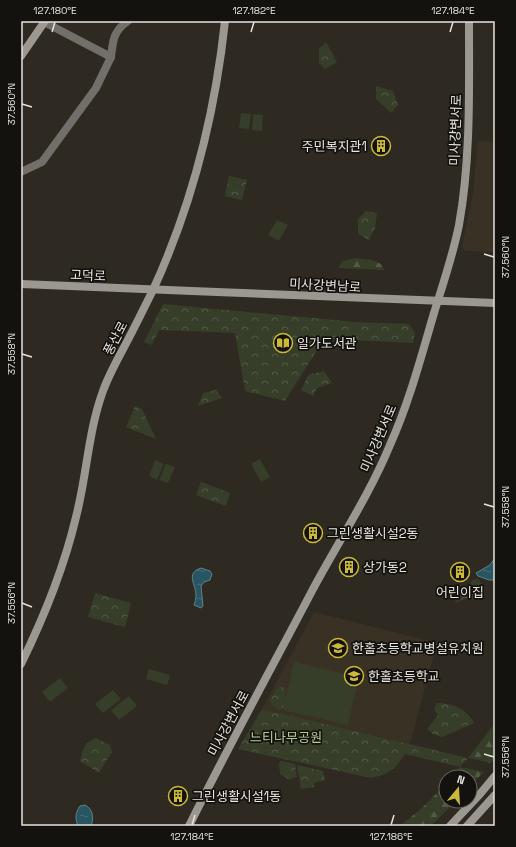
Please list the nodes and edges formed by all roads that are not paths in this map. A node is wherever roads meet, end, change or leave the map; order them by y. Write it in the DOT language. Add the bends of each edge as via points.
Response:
graph roads {
  1 [pos="128,21"];
  2 [pos="225,21"];
  3 [pos="469,21"];
  4 [pos="44,22"];
  5 [pos="21,56"];
  6 [pos="111,57"];
  7 [pos="21,172"];
  8 [pos="21,284"];
  9 [pos="153,289"];
  10 [pos="438,302"];
  11 [pos="495,304"];
  12 [pos="21,664"];
  13 [pos="495,776"];
  14 [pos="495,795"];
  15 [pos="189,826"];
  16 [pos="450,826"];
  17 [pos="467,826"];
  1 -- 6 [label="street" via="120,26 113,39"];
  2 -- 9 [label="street, 풍산로" via="218,81 200,158 180,223"];
  3 -- 10 [label="street, 미사강변서로" via="466,164 459,225"];
  4 -- 5 [label="street"];
  4 -- 6 [label="street"];
  6 -- 7 [label="street" via="96,88 42,162"];
  8 -- 9 [label="street, 고덕로"];
  9 -- 10 [label="street, 미사강변남로"];
  9 -- 12 [label="street, 풍산로" via="103,389 91,432 76,518 64,560 51,597"];
  10 -- 11 [label="street, 미사강변남로"];
  10 -- 15 [label="street, 미사강변서로" via="409,394 382,463"];
  13 -- 16 [label="street"];
  14 -- 17 [label="street"];
}
